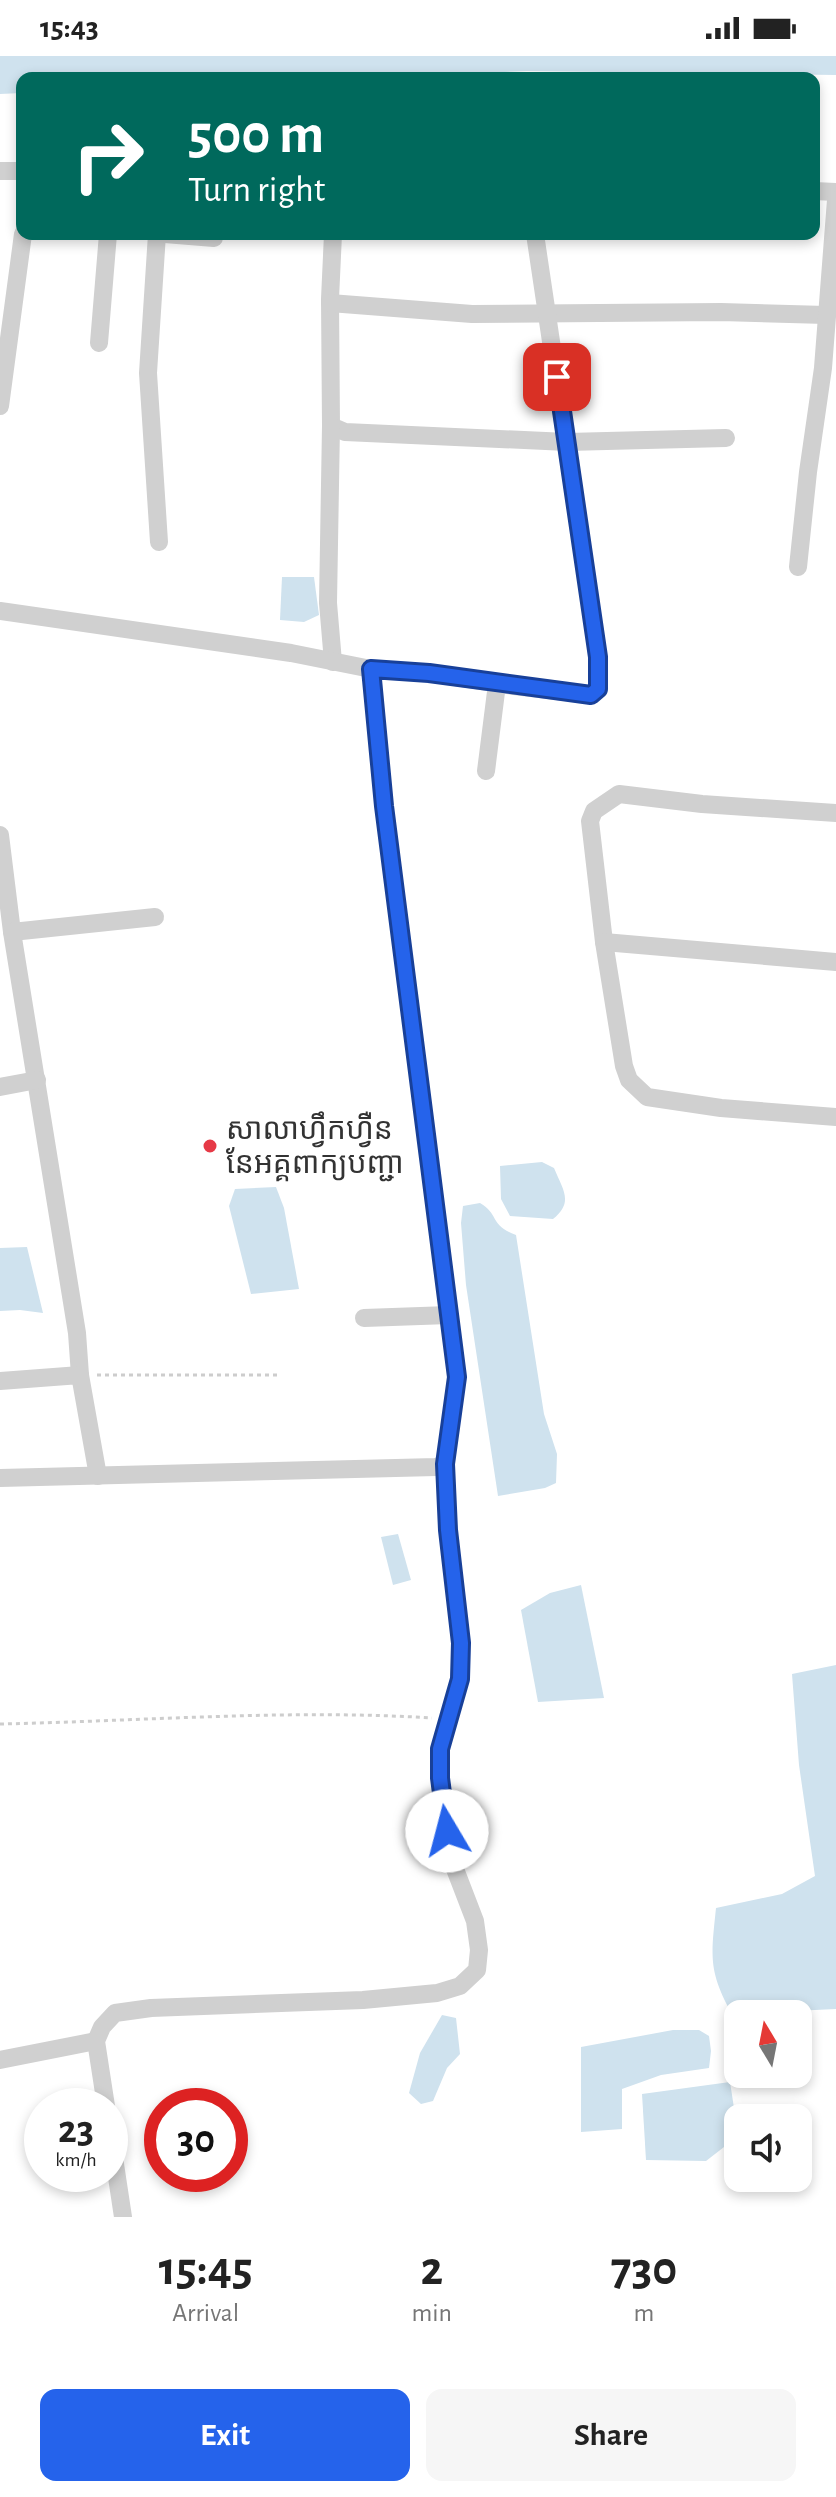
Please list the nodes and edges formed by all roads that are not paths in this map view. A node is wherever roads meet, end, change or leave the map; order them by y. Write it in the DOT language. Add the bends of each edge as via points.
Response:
graph roads {
  1 [pos="836,200"];
  2 [pos="22,240"];
  3 [pos="108,240"];
  4 [pos="157,240"];
  5 [pos="333,240"];
  6 [pos="536,240"];
  7 [pos="330,303"];
  8 [pos="548,314"];
  9 [pos="826,315"];
  10 [pos="99,343"];
  11 [pos="0,406"];
  12 [pos="331,426"];
  13 [pos="726,438"];
  14 [pos="567,442"];
  15 [pos="159,542"];
  16 [pos="798,567"];
  17 [pos="0,611"];
  18 [pos="333,662"];
  19 [pos="371,669"];
  20 [pos="497,684"];
  21 [pos="486,771"];
  22 [pos="836,813"];
  23 [pos="0,835"];
  24 [pos="155,917"];
  25 [pos="12,932"];
  26 [pos="604,942"];
  27 [pos="836,962"];
  28 [pos="37,1080"];
  29 [pos="0,1087"];
  30 [pos="836,1117"];
  31 [pos="449,1315"];
  32 [pos="364,1318"];
  33 [pos="80,1375"];
  34 [pos="0,1381"];
  35 [pos="445,1464"];
  36 [pos="98,1476"];
  37 [pos="0,1478"];
  38 [pos="96,2041"];
  39 [pos="0,2060"];
  40 [pos="103,2088"];
  41 [pos="119,2192"];
  42 [pos="123,2217"];
  1 -- 9 [label="street"];
  2 -- 11 [label="street"];
  3 -- 10 [label="street"];
  4 -- 15 [label="street" via="148,373"];
  5 -- 7 [label="street"];
  6 -- 8 [label="street"];
  7 -- 8 [label="street"];
  7 -- 12 [label="street"];
  8 -- 9 [label="street"];
  8 -- 14 [label="street"];
  9 -- 16 [label="street"];
  12 -- 14 [label="street" via="345,432"];
  12 -- 18 [label="street" via="328,603"];
  13 -- 14 [label="street"];
  14 -- 20 [label="street" via="598,689 591,695"];
  17 -- 18 [label="street"];
  18 -- 19 [label="street"];
  19 -- 20 [label="street"];
  19 -- 31 [label="street" via="385,821"];
  20 -- 21 [label="street"];
  22 -- 26 [label="street" via="619,794 594,811 590,821"];
  23 -- 25 [label="street"];
  24 -- 25 [label="street"];
  25 -- 28 [label="street"];
  26 -- 27 [label="street"];
  26 -- 30 [label="street" via="624,1066 629,1080 647,1097"];
  28 -- 29 [label="street"];
  28 -- 33 [label="street"];
  31 -- 32 [label="street"];
  31 -- 35 [label="street" via="457,1377"];
  33 -- 34 [label="street"];
  33 -- 36 [label="street"];
  35 -- 36 [label="street"];
  35 -- 38 [label="street" via="461,1643 460,1679 440,1749 440,1778 455,1869 475,1921 477,1970 460,1986 437,1993 115,2013"];
  36 -- 37 [label="street"];
  38 -- 39 [label="street"];
  38 -- 40 [label="street"];
  41 -- 42 [label="street"];
}
